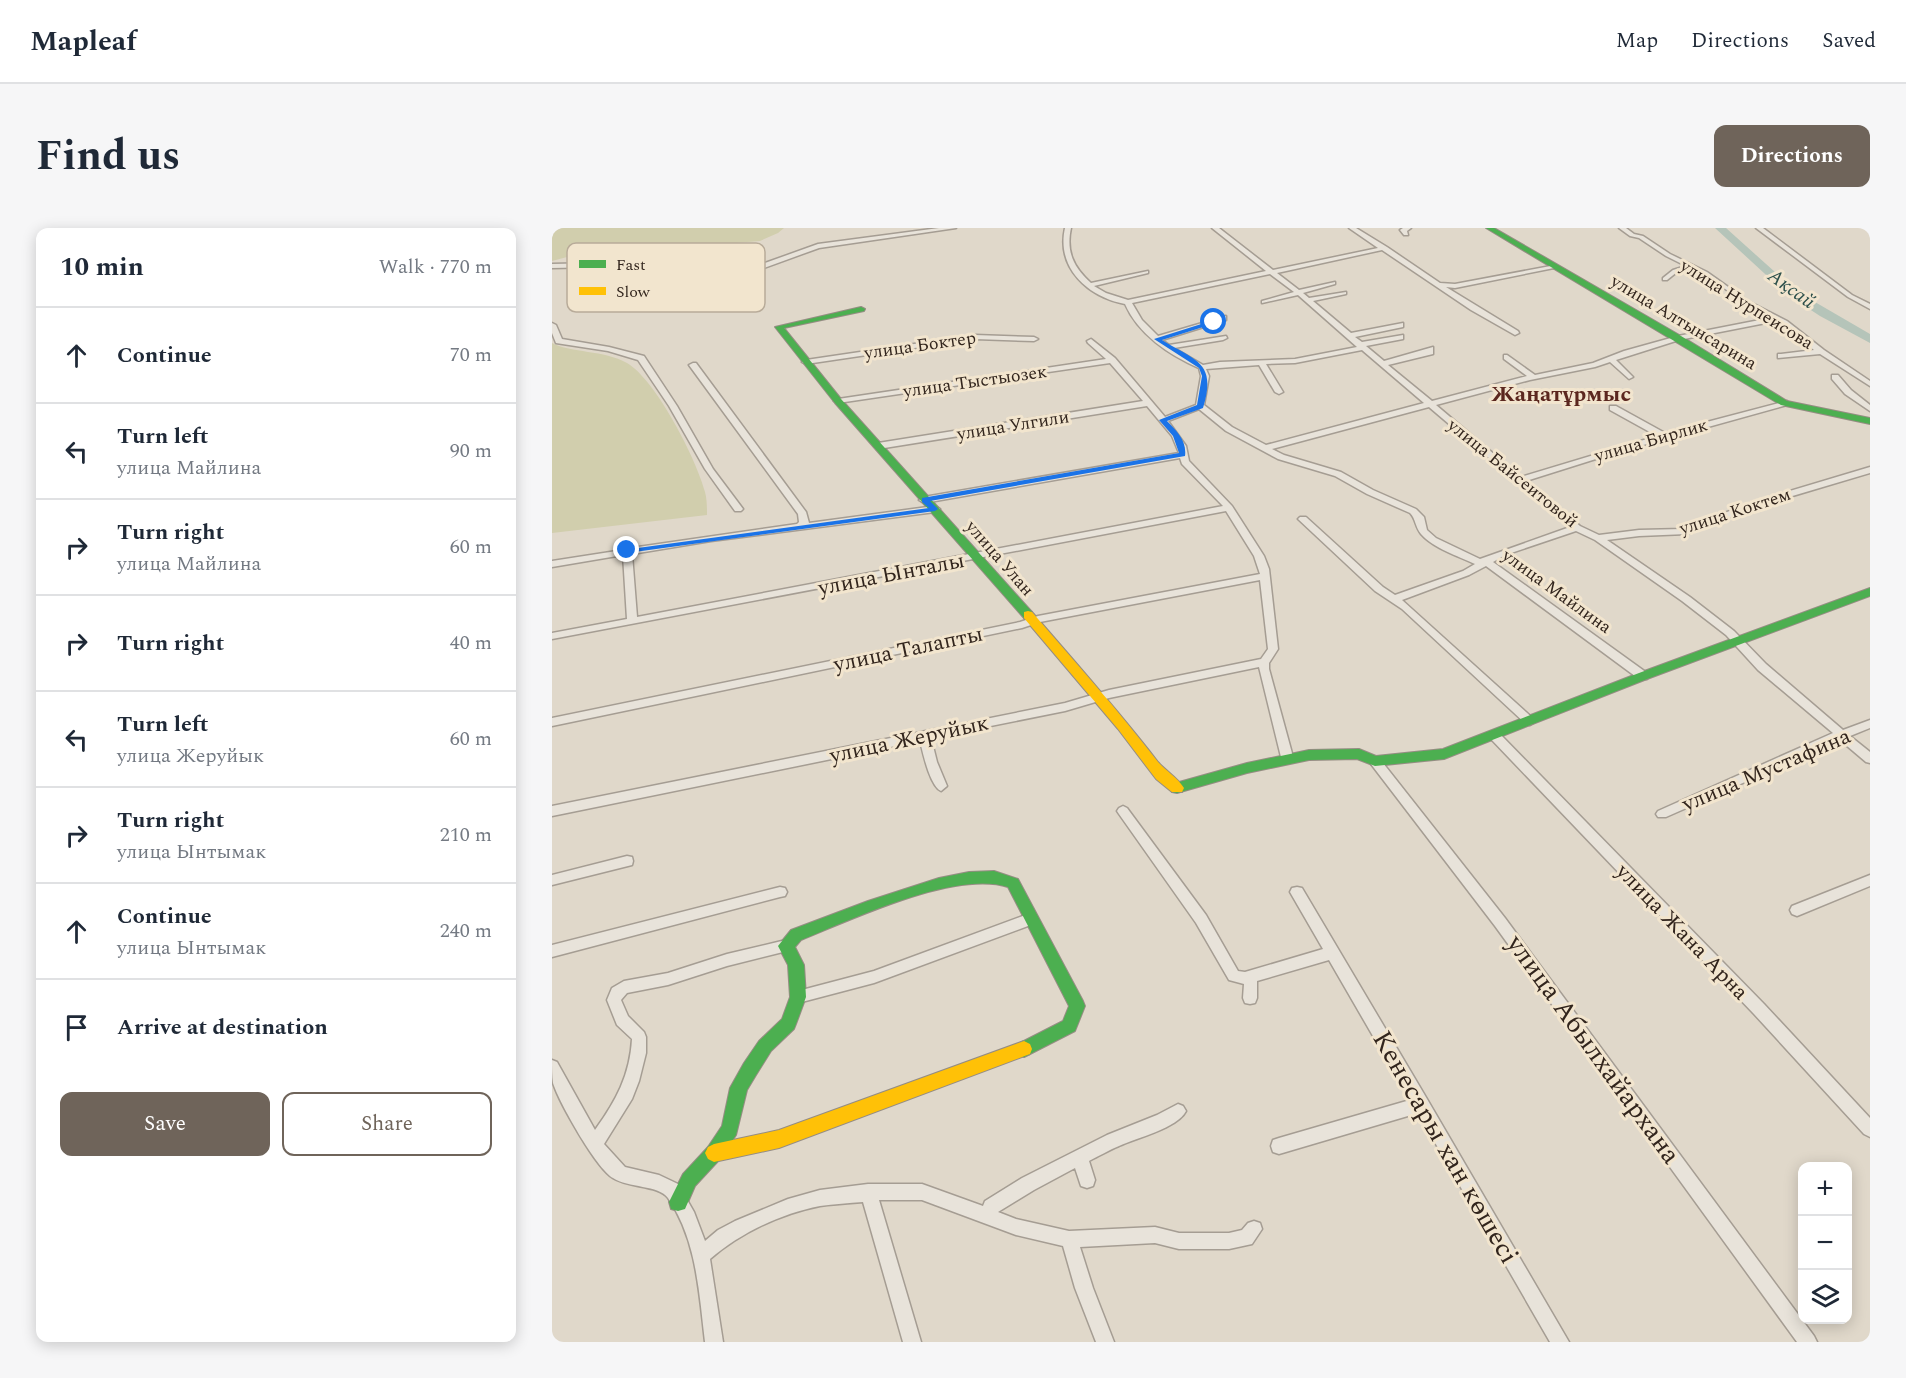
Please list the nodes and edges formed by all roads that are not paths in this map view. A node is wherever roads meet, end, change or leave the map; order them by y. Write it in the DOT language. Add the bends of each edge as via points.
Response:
graph roads {
  1 [pos="953,228"];
  2 [pos="1068,228"];
  3 [pos="1215,228"];
  4 [pos="1352,228"];
  5 [pos="1490,228"];
  6 [pos="1622,228"];
  7 [pos="1760,228"];
  8 [pos="1385,248"];
  9 [pos="765,265"];
  10 [pos="552,266"];
  11 [pos="567,266"];
  12 [pos="1554,266"];
  13 [pos="1690,267"];
  14 [pos="1146,272"];
  15 [pos="1270,272"];
  16 [pos="1665,279"];
  17 [pos="1334,283"];
  18 [pos="1090,285"];
  19 [pos="1439,285"];
  20 [pos="1298,292"];
  21 [pos="1344,293"];
  22 [pos="1308,300"];
  23 [pos="1128,302"];
  24 [pos="1264,302"];
  25 [pos="1870,307"];
  26 [pos="861,309"];
  27 [pos="1223,318"];
  28 [pos="1777,319"];
  29 [pos="552,325"];
  30 [pos="1400,325"];
  31 [pos="1515,333"];
  32 [pos="1349,336"];
  33 [pos="1400,337"];
  34 [pos="1223,338"];
  35 [pos="1678,338"];
  36 [pos="1034,339"];
  37 [pos="1157,339"];
  38 [pos="1092,341"];
  39 [pos="1361,346"];
  40 [pos="1168,347"];
  41 [pos="1430,349"];
  42 [pos="1821,352"];
  43 [pos="1781,356"];
  44 [pos="1506,357"];
  45 [pos="1611,359"];
  46 [pos="1112,360"];
  47 [pos="1835,360"];
  48 [pos="1811,361"];
  49 [pos="806,362"];
  50 [pos="693,364"];
  51 [pos="1262,364"];
  52 [pos="1383,364"];
  53 [pos="1202,367"];
  54 [pos="1533,377"];
  55 [pos="1629,377"];
  56 [pos="1836,377"];
  57 [pos="1870,384"];
  58 [pos="1279,392"];
  59 [pos="838,401"];
  60 [pos="1148,403"];
  61 [pos="1784,403"];
  62 [pos="1429,404"];
  63 [pos="1200,406"];
  64 [pos="1613,408"];
  65 [pos="1869,415"];
  66 [pos="1163,420"];
  67 [pos="1664,436"];
  68 [pos="878,447"];
  69 [pos="1265,448"];
  70 [pos="1183,455"];
  71 [pos="1870,470"];
  72 [pos="1519,480"];
  73 [pos="929,505"];
  74 [pos="1229,508"];
  75 [pos="738,509"];
  76 [pos="1304,519"];
  77 [pos="799,527"];
  78 [pos="1577,528"];
  79 [pos="1598,538"];
  80 [pos="627,550"];
  81 [pos="975,556"];
  82 [pos="1487,562"];
  83 [pos="552,564"];
  84 [pos="1264,576"];
  85 [pos="1870,592"];
  86 [pos="1394,599"];
  87 [pos="632,621"];
  88 [pos="1032,622"];
  89 [pos="552,636"];
  90 [pos="1738,641"];
  91 [pos="1264,662"];
  92 [pos="1643,676"];
  93 [pos="1098,698"];
  94 [pos="1530,721"];
  95 [pos="552,722"];
  96 [pos="1870,724"];
  97 [pos="924,735"];
  98 [pos="1494,735"];
  99 [pos="1843,735"];
  100 [pos="1287,757"];
  101 [pos="1870,759"];
  102 [pos="1375,761"];
  103 [pos="941,786"];
  104 [pos="1123,811"];
  105 [pos="552,812"];
  106 [pos="1662,814"];
  107 [pos="627,861"];
  108 [pos="552,880"];
  109 [pos="1870,880"];
  110 [pos="780,892"];
  111 [pos="1297,892"];
  112 [pos="1797,910"];
  113 [pos="1031,920"];
  114 [pos="786,946"];
  115 [pos="552,951"];
  116 [pos="1331,953"];
  117 [pos="1248,978"];
  118 [pos="798,997"];
  119 [pos="1250,998"];
  120 [pos="552,1067"];
  121 [pos="1422,1104"];
  122 [pos="1178,1111"];
  123 [pos="1870,1129"];
  124 [pos="595,1143"];
  125 [pos="1279,1146"];
  126 [pos="714,1153"];
  127 [pos="1080,1158"];
  128 [pos="1087,1180"];
  129 [pos="868,1192"];
  130 [pos="678,1202"];
  131 [pos="987,1215"];
  132 [pos="1254,1229"];
  133 [pos="1069,1239"];
  134 [pos="701,1256"];
  135 [pos="714,1342"];
  136 [pos="912,1342"];
  137 [pos="1105,1342"];
  138 [pos="1560,1342"];
  139 [pos="1808,1342"];
  1 -- 9 [label="street" via="818,246"];
  2 -- 18 [label="street" via="1065,240 1070,263"];
  3 -- 15 [label="street, улица Байсеитовой"];
  4 -- 8 [label="street"];
  5 -- 12 [label="street, улица Алтынсарина"];
  6 -- 13 [label="street, улица Нурпеисова"];
  7 -- 25 [label="street"];
  8 -- 15 [label="street"];
  8 -- 19 [label="street"];
  10 -- 11 [label="street"];
  12 -- 19 [label="street"];
  12 -- 35 [label="street, улица Алтынсарина"];
  13 -- 16 [label="street"];
  13 -- 28 [label="street, улица Нурпеисова"];
  14 -- 18 [label="street"];
  15 -- 20 [label="street, улица Байсеитовой"];
  15 -- 23 [label="street"];
  17 -- 20 [label="street"];
  18 -- 23 [label="street" via="1114,300"];
  19 -- 31 [label="street"];
  20 -- 22 [label="street, улица Байсеитовой"];
  20 -- 24 [label="street"];
  21 -- 22 [label="street"];
  22 -- 32 [label="street, улица Байсеитовой"];
  23 -- 37 [label="street"];
  26 -- 49 [label="street, улица Улан" via="779,327"];
  27 -- 37 [label="street"];
  28 -- 35 [label="street"];
  28 -- 42 [label="street, улица Нурпеисова"];
  29 -- 75 [label="street" via="559,341 641,358"];
  30 -- 32 [label="street"];
  32 -- 39 [label="street, улица Байсеитовой"];
  33 -- 39 [label="street"];
  34 -- 40 [label="street"];
  35 -- 45 [label="street"];
  35 -- 61 [label="street, улица Алтынсарина"];
  36 -- 49 [label="street, улица Боктер" via="975,337"];
  37 -- 40 [label="street"];
  38 -- 46 [label="street"];
  39 -- 51 [label="street" via="1315,358"];
  39 -- 52 [label="street, улица Байсеитовой"];
  40 -- 53 [label="street"];
  41 -- 52 [label="street" via="1422,356"];
  42 -- 43 [label="street"];
  42 -- 47 [label="street, улица Нурпеисова"];
  44 -- 54 [label="street"];
  45 -- 54 [label="street"];
  45 -- 55 [label="street"];
  46 -- 59 [label="street, улица Тыстыозек"];
  46 -- 60 [label="street"];
  47 -- 48 [label="street"];
  47 -- 57 [label="street, улица Нурпеисова"];
  49 -- 59 [label="street, улица Улан"];
  50 -- 77 [label="street" via="803,514 804,523"];
  51 -- 53 [label="street"];
  51 -- 58 [label="street"];
  52 -- 62 [label="street, улица Байсеитовой"];
  53 -- 63 [label="street" via="1205,376"];
  54 -- 62 [label="street"];
  56 -- 65 [label="street"];
  59 -- 68 [label="street, улица Улан"];
  60 -- 66 [label="street"];
  60 -- 68 [label="street, улица Улгили"];
  61 -- 65 [label="street, улица Алтынсарина"];
  61 -- 67 [label="street, улица Бирлик"];
  62 -- 69 [label="street" via="1342,422"];
  62 -- 72 [label="street, улица Байсеитовой"];
  63 -- 66 [label="street"];
  63 -- 69 [label="street, улица Майлина" via="1229,429"];
  64 -- 67 [label="street"];
  66 -- 70 [label="street" via="1176,435"];
  67 -- 72 [label="street, улица Бирлик"];
  68 -- 73 [label="street, улица Улан"];
  69 -- 82 [label="street, улица Майлина" via="1281,457 1338,474 1413,511 1423,531 1433,540 1478,562"];
  70 -- 73 [label="street"];
  70 -- 74 [label="street" via="1190,469"];
  71 -- 79 [label="street, улица Коктем" via="1756,504 1684,532"];
  72 -- 78 [label="street, улица Байсеитовой"];
  73 -- 77 [label="street"];
  73 -- 81 [label="street, улица Улан"];
  74 -- 81 [label="street, улица Ынталы"];
  74 -- 84 [label="street" via="1256,550"];
  76 -- 86 [label="street"];
  77 -- 80 [label="street"];
  78 -- 79 [label="street, улица Байсеитовой"];
  78 -- 82 [label="street" via="1491,557"];
  79 -- 90 [label="street, улица Байсеитовой" via="1686,599"];
  80 -- 83 [label="street"];
  80 -- 87 [label="street"];
  81 -- 87 [label="street, улица Ынталы"];
  81 -- 88 [label="street, улица Улан"];
  82 -- 86 [label="street"];
  82 -- 92 [label="street, улица Майлина"];
  84 -- 88 [label="street, улица Талапты"];
  84 -- 91 [label="street" via="1273,649"];
  85 -- 90 [label="street"];
  86 -- 94 [label="street"];
  87 -- 89 [label="street, улица Ынталы"];
  88 -- 93 [label="street, улица Улан"];
  88 -- 95 [label="street, улица Талапты"];
  90 -- 92 [label="street"];
  90 -- 99 [label="street, улица Байсеитовой" via="1762,667"];
  91 -- 93 [label="street, улица Жеруйык"];
  91 -- 100 [label="street"];
  92 -- 94 [label="street"];
  93 -- 97 [label="street, улица Жеруйык"];
  93 -- 100 [label="street, улица Улан" via="1176,788"];
  94 -- 98 [label="street"];
  96 -- 99 [label="street, улица Мустафина"];
  97 -- 103 [label="street"];
  97 -- 105 [label="street, улица Жеруйык"];
  98 -- 102 [label="street" via="1444,754"];
  98 -- 123 [label="street, улица Жана Арна"];
  99 -- 101 [label="street, улица Байсеитовой"];
  99 -- 106 [label="street, улица Мустафина"];
  100 -- 102 [label="street" via="1353,753 1368,755"];
  102 -- 139 [label="street, улица Абылхайархана" via="1500,922"];
  104 -- 117 [label="street" via="1201,920 1234,976"];
  107 -- 108 [label="street"];
  109 -- 112 [label="street"];
  110 -- 115 [label="street"];
  111 -- 116 [label="street, Кенесары хан көшесі"];
  113 -- 114 [label="street" via="1008,879 957,879 796,935"];
  113 -- 118 [label="street" via="874,978"];
  113 -- 126 [label="street" via="1077,1006 1069,1026 1025,1048 858,1111 779,1139"];
  114 -- 118 [label="street" via="796,965"];
  114 -- 124 [label="street" via="617,992 614,1000 622,1020 639,1037 639,1057 634,1081"];
  116 -- 117 [label="street"];
  116 -- 121 [label="street, Кенесары хан көшесі"];
  117 -- 119 [label="street"];
  118 -- 126 [label="street" via="788,1024 765,1046 740,1088 730,1129"];
  120 -- 124 [label="street"];
  121 -- 125 [label="street"];
  121 -- 138 [label="street, Кенесары хан көшесі"];
  122 -- 127 [label="street"];
  124 -- 130 [label="street" via="614,1170 672,1190"];
  126 -- 130 [label="street" via="689,1180"];
  127 -- 128 [label="street"];
  127 -- 131 [label="street" via="1006,1196"];
  129 -- 131 [label="street" via="922,1192"];
  129 -- 134 [label="street" via="788,1207 724,1236"];
  129 -- 136 [label="street"];
  130 -- 134 [label="street" via="694,1229"];
  131 -- 133 [label="street" via="1016,1227"];
  132 -- 133 [label="street" via="1245,1238 1229,1241 1179,1241 1155,1235"];
  133 -- 137 [label="street"];
  134 -- 135 [label="street"];
}
